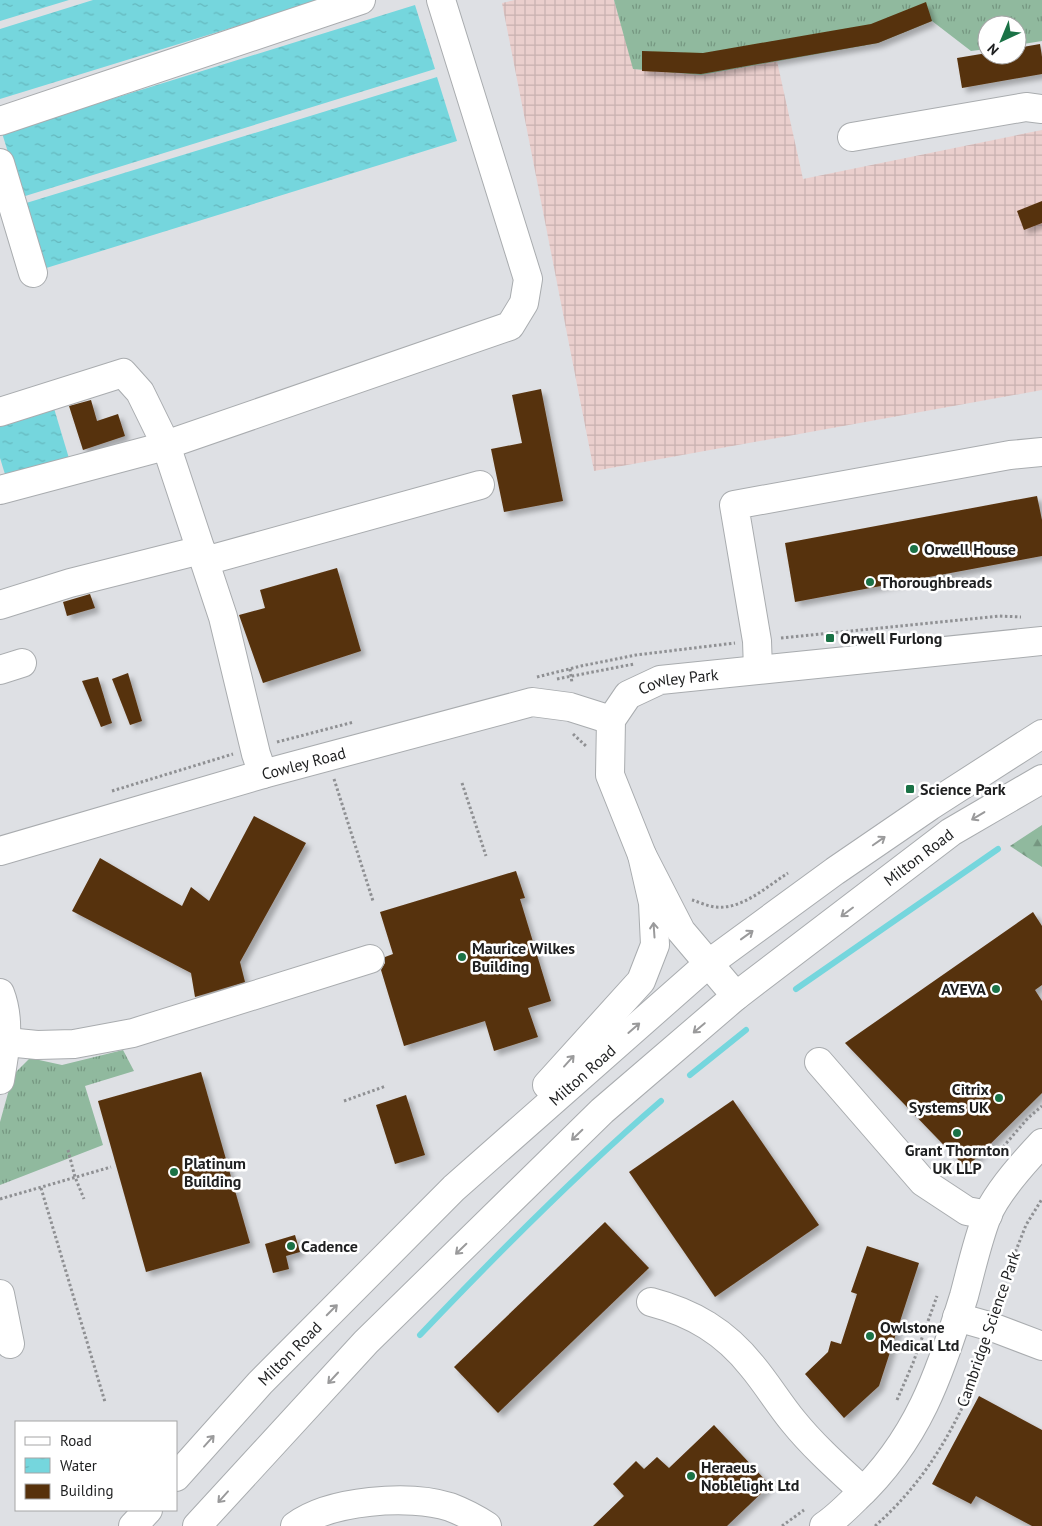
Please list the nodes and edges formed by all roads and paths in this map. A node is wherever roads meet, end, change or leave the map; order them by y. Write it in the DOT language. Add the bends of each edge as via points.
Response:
graph roads {
  1 [pos="361,0"];
  2 [pos="441,0"];
  3 [pos="1042,109"];
  4 [pos="0,121"];
  5 [pos="852,137"];
  6 [pos="0,163"];
  7 [pos="33,273"];
  8 [pos="0,412"];
  9 [pos="166,445"];
  10 [pos="1042,452"];
  11 [pos="480,485"];
  12 [pos="0,490"];
  13 [pos="203,556"];
  14 [pos="0,605"];
  15 [pos="1042,641"];
  16 [pos="758,669"];
  17 [pos="611,720"];
  18 [pos="1042,734"];
  19 [pos="1042,751"];
  20 [pos="327,757"];
  21 [pos="263,774"];
  22 [pos="1042,779"];
  23 [pos="462,783"];
  24 [pos="930,806"];
  25 [pos="0,852"];
  26 [pos="642,855"];
  27 [pos="486,856"];
  28 [pos="794,869"];
  29 [pos="686,898"];
  30 [pos="373,901"];
  31 [pos="370,959"];
  32 [pos="708,964"];
  33 [pos="0,993"];
  34 [pos="736,996"];
  35 [pos="7,1042"];
  36 [pos="819,1062"];
  37 [pos="0,1080"];
  38 [pos="386,1086"];
  39 [pos="344,1101"];
  40 [pos="1042,1143"];
  41 [pos="68,1150"];
  42 [pos="111,1167"];
  43 [pos="75,1177"];
  44 [pos="40,1188"];
  45 [pos="454,1188"];
  46 [pos="0,1199"];
  47 [pos="1042,1199"];
  48 [pos="84,1200"];
  49 [pos="988,1215"];
  50 [pos="0,1294"];
  51 [pos="651,1302"];
  52 [pos="957,1317"];
  53 [pos="992,1327"];
  54 [pos="10,1344"];
  55 [pos="1042,1346"];
  56 [pos="106,1402"];
  57 [pos="178,1475"];
  58 [pos="863,1491"];
  59 [pos="147,1511"];
  60 [pos="133,1526"];
  61 [pos="197,1526"];
  62 [pos="294,1526"];
  63 [pos="487,1526"];
  64 [pos="824,1526"];
  65 [pos="876,1526"];
  1 -- 4 [label="main road"];
  2 -- 9 [label="main road" via="528,279 524,302 510,326"];
  3 -- 5 [label="main road" via="1026,107"];
  6 -- 7 [label="main road"];
  8 -- 9 [label="main road" via="123,373 140,392"];
  9 -- 12 [label="main road"];
  9 -- 13 [label="main road"];
  10 -- 16 [label="main road" via="734,505 757,640"];
  11 -- 13 [label="main road"];
  13 -- 14 [label="main road" via="79,581"];
  13 -- 21 [label="main road" via="223,617"];
  15 -- 16 [label="main road, Cowley Park"];
  16 -- 17 [label="main road, Cowley Park" via="660,680 628,695"];
  17 -- 20 [label="main road, Cowley Road" via="570,707 532,702"];
  17 -- 26 [label="main road" via="610,775"];
  18 -- 24 [label="main road, Milton Road"];
  19 -- 24 [label="main road"];
  20 -- 21 [label="main road, Cowley Road"];
  20 -- 30 [label="path"];
  21 -- 25 [label="main road, Cowley Road"];
  22 -- 34 [label="main road, Milton Road, one-way" via="951,832"];
  23 -- 27 [label="path"];
  32 -- 24 [label="main road, Milton Road, one-way"];
  26 -- 32 [label="main road" via="681,931"];
  45 -- 26 [label="main road, one-way" via="641,982 655,945 653,903"];
  28 -- 29 [label="path" via="744,902 728,907 714,907"];
  31 -- 35 [label="main road" via="133,1033 74,1044"];
  32 -- 34 [label="main road"];
  45 -- 32 [label="main road, Milton Road, one-way"];
  33 -- 35 [label="main road"];
  34 -- 61 [label="main road, Milton Road, one-way" via="602,1111 380,1328"];
  35 -- 37 [label="main road"];
  36 -- 49 [label="main road" via="882,1148 923,1182 968,1211"];
  38 -- 39 [label="path"];
  40 -- 49 [label="main road, Cambridge Science Park" via="1008,1184"];
  41 -- 43 [label="path"];
  42 -- 43 [label="path"];
  43 -- 44 [label="path"];
  43 -- 48 [label="path"];
  44 -- 46 [label="path"];
  44 -- 56 [label="path"];
  57 -- 45 [label="main road, Milton Road, one-way" via="260,1383"];
  47 -- 53 [label="path, Cambridge Science Park" via="1026,1225 1015,1253"];
  49 -- 52 [label="main road, Cambridge Science Park"];
  50 -- 54 [label="main road"];
  51 -- 58 [label="main road" via="695,1317 723,1337 752,1365 813,1444"];
  52 -- 53 [label="main road"];
  52 -- 58 [label="main road, Cambridge Science Park" via="938,1375 910,1434"];
  53 -- 55 [label="main road"];
  53 -- 65 [label="path, Cambridge Science Park" via="969,1394 932,1464 905,1498"];
  58 -- 64 [label="main road, Cambridge Science Park"];
  59 -- 60 [label="main road"];
  62 -- 63 [label="main road" via="316,1514 349,1505 422,1501 470,1515"];
}
